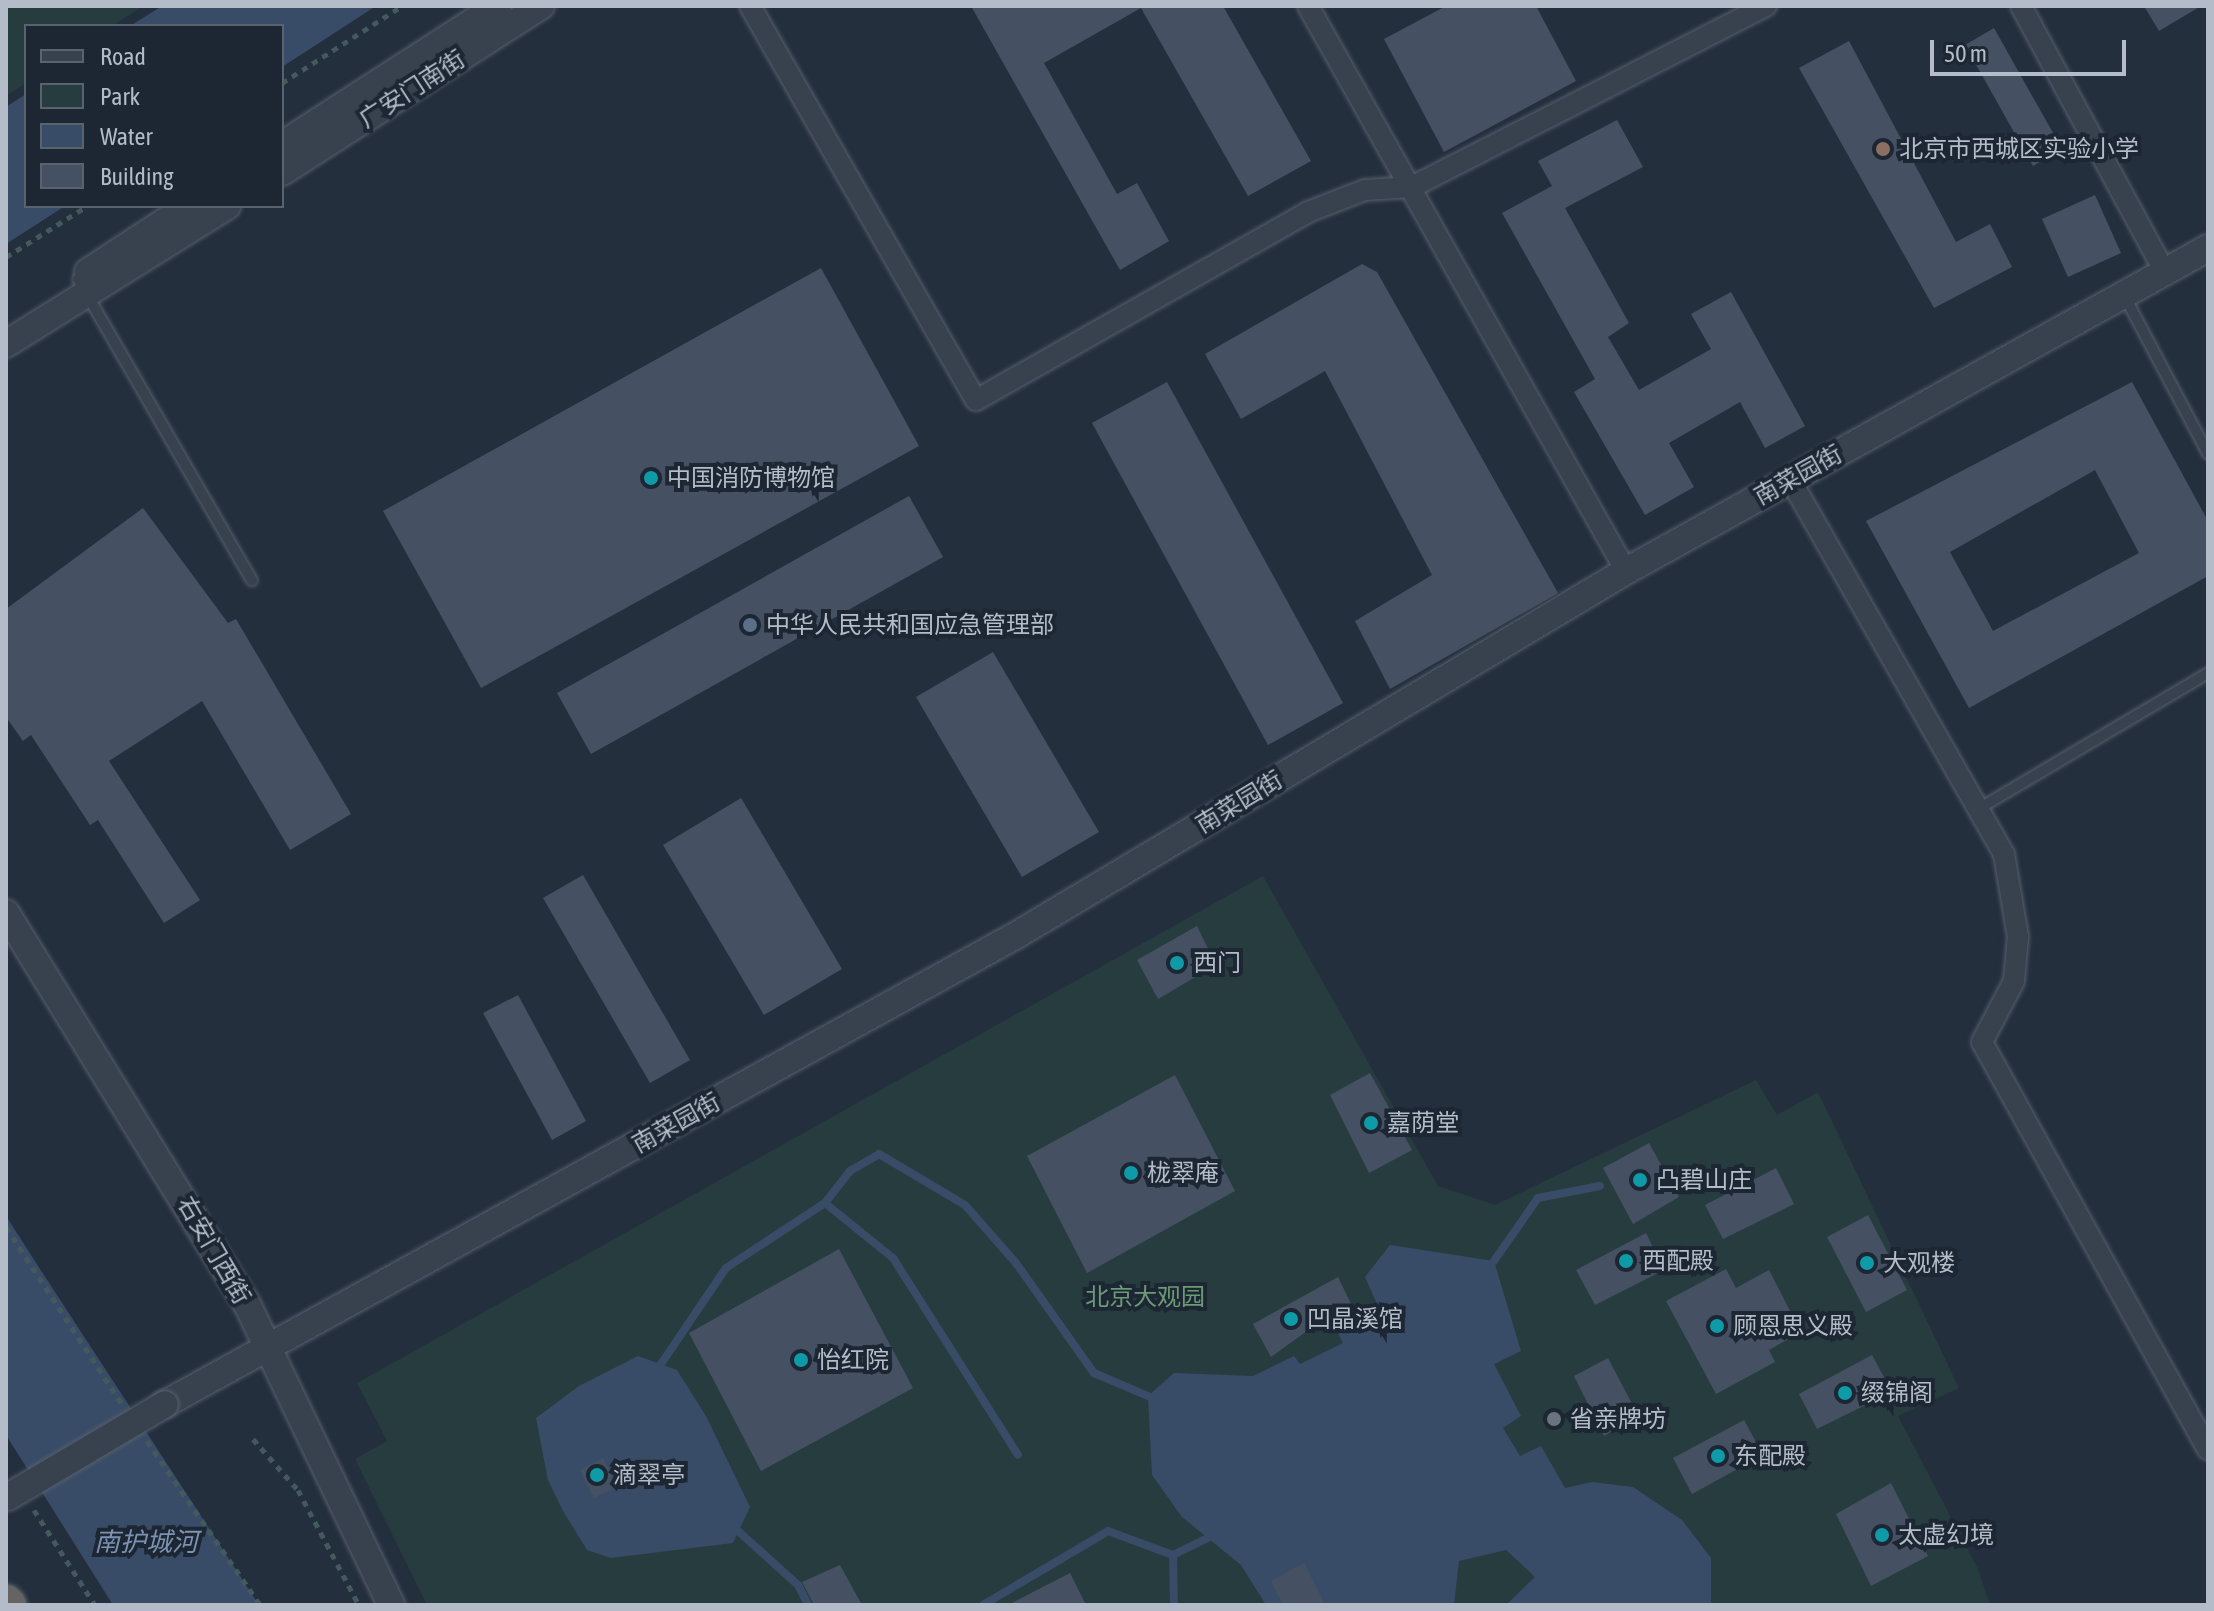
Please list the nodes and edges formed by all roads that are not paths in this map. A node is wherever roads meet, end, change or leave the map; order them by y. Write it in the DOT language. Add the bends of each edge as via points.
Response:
graph roads {
  1 [pos="498,6"];
  2 [pos="541,6"];
  3 [pos="750,6"];
  4 [pos="1308,6"];
  5 [pos="1766,6"];
  6 [pos="2021,6"];
  7 [pos="284,144"];
  8 [pos="284,171"];
  9 [pos="1412,187"];
  10 [pos="186,208"];
  11 [pos="223,208"];
  12 [pos="2208,248"];
  13 [pos="2165,272"];
  14 [pos="82,286"];
  15 [pos="2124,295"];
  16 [pos="6,324"];
  17 [pos="6,344"];
  18 [pos="2208,454"];
  19 [pos="1790,479"];
  20 [pos="1626,571"];
  21 [pos="252,580"];
  22 [pos="2208,673"];
  23 [pos="1980,808"];
  24 [pos="6,913"];
  25 [pos="6,945"];
  26 [pos="259,1355"];
  27 [pos="2208,1450"];
  28 [pos="15,1499"];
  29 [pos="391,1605"];
  1 -- 7 [label="street, 广安门南街"];
  2 -- 8 [label="street, 广安门南街"];
  3 -- 9 [label="street" via="976,400 1308,212 1365,190"];
  4 -- 9 [label="street"];
  5 -- 9 [label="street"];
  6 -- 13 [label="street"];
  9 -- 20 [label="street"];
  10 -- 14 [label="street"];
  11 -- 14 [label="street"];
  12 -- 13 [label="street, 南菜园街"];
  13 -- 15 [label="street, 南菜园街"];
  14 -- 16 [label="street"];
  14 -- 17 [label="street"];
  14 -- 21 [label="lane"];
  15 -- 18 [label="lane"];
  15 -- 19 [label="street, 南菜园街"];
  19 -- 20 [label="street, 南菜园街"];
  19 -- 23 [label="street"];
  20 -- 26 [label="street, 南菜园街" via="1015,936"];
  22 -- 23 [label="lane"];
  23 -- 27 [label="street" via="2004,854 2018,937 2014,981 1982,1042"];
  24 -- 26 [label="street, 右安门西街" via="247,1304"];
  25 -- 26 [label="street, 右安门西街"];
  26 -- 28 [label="street, 南菜园街, bridge" via="165,1404"];
  26 -- 29 [label="street, 右安门西街"];
}
